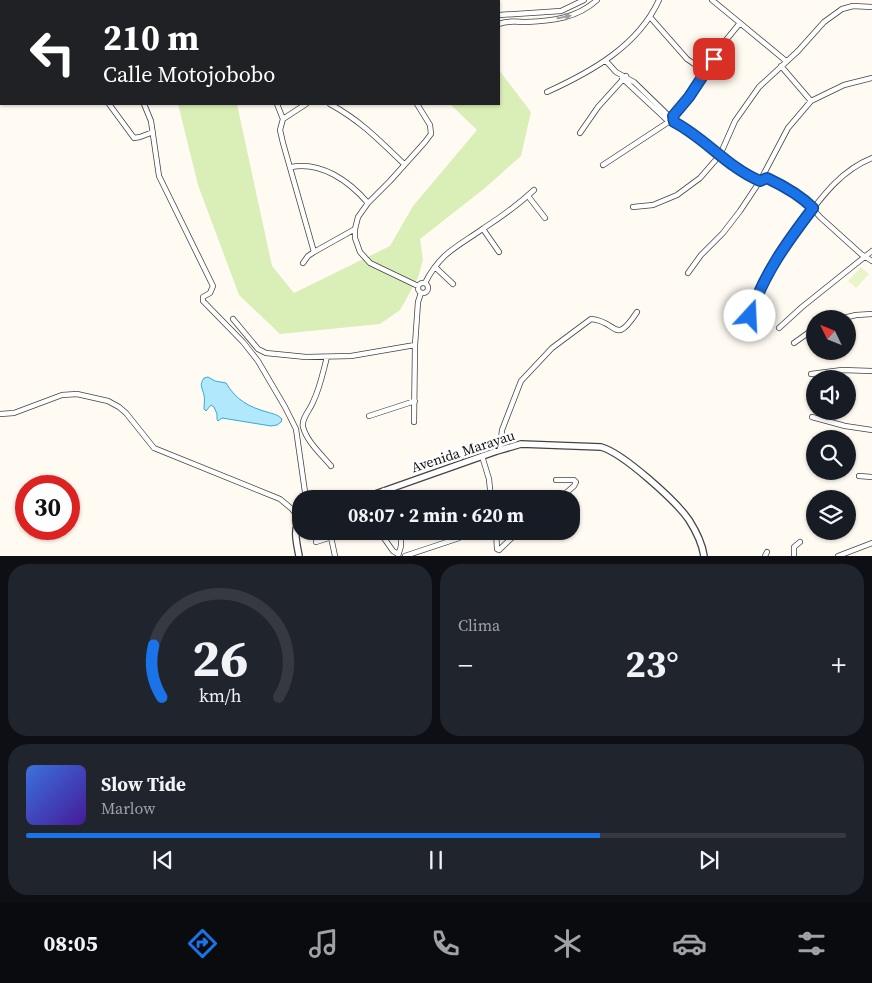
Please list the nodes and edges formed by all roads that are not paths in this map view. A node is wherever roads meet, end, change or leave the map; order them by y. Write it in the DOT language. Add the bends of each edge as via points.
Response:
graph roads {
  1 [pos="584,0"];
  2 [pos="597,0"];
  3 [pos="659,0"];
  4 [pos="712,0"];
  5 [pos="872,7"];
  6 [pos="540,12"];
  7 [pos="531,13"];
  8 [pos="500,15"];
  9 [pos="650,17"];
  10 [pos="541,21"];
  11 [pos="530,22"];
  12 [pos="500,24"];
  13 [pos="740,24"];
  14 [pos="606,61"];
  15 [pos="786,61"];
  16 [pos="781,66"];
  17 [pos="706,72"];
  18 [pos="623,77"];
  19 [pos="872,78"];
  20 [pos="547,92"];
  21 [pos="811,101"];
  22 [pos="110,105"];
  23 [pos="144,105"];
  24 [pos="278,105"];
  25 [pos="304,105"];
  26 [pos="332,105"];
  27 [pos="418,105"];
  28 [pos="283,119"];
  29 [pos="670,119"];
  30 [pos="153,132"];
  31 [pos="580,132"];
  32 [pos="720,155"];
  33 [pos="872,158"];
  34 [pos="404,164"];
  35 [pos="602,165"];
  36 [pos="291,167"];
  37 [pos="760,181"];
  38 [pos="534,190"];
  39 [pos="528,196"];
  40 [pos="368,202"];
  41 [pos="633,207"];
  42 [pos="813,208"];
  43 [pos="545,218"];
  44 [pos="355,229"];
  45 [pos="483,229"];
  46 [pos="872,250"];
  47 [pos="314,252"];
  48 [pos="499,252"];
  49 [pos="865,257"];
  50 [pos="872,261"];
  51 [pos="303,263"];
  52 [pos="435,267"];
  53 [pos="688,274"];
  54 [pos="424,283"];
  55 [pos="453,284"];
  56 [pos="418,286"];
  57 [pos="421,293"];
  58 [pos="636,312"];
  59 [pos="872,314"];
  60 [pos="856,315"];
  61 [pos="750,316"];
  62 [pos="233,319"];
  63 [pos="779,328"];
  64 [pos="806,334"];
  65 [pos="794,343"];
  66 [pos="415,345"];
  67 [pos="327,357"];
  68 [pos="856,371"];
  69 [pos="872,372"];
  70 [pos="415,401"];
  71 [pos="0,414"];
  72 [pos="369,416"];
  73 [pos="823,420"];
  74 [pos="414,422"];
  75 [pos="872,430"];
  76 [pos="500,450"];
  77 [pos="482,456"];
  78 [pos="332,466"];
  79 [pos="859,476"];
  80 [pos="872,476"];
  81 [pos="556,480"];
  82 [pos="392,488"];
  83 [pos="305,490"];
  84 [pos="384,490"];
  85 [pos="491,490"];
  86 [pos="569,490"];
  87 [pos="292,509"];
  88 [pos="297,540"];
  89 [pos="322,540"];
  90 [pos="332,540"];
  91 [pos="385,540"];
  92 [pos="401,540"];
  93 [pos="453,540"];
  94 [pos="498,540"];
  95 [pos="499,540"];
  96 [pos="507,541"];
  97 [pos="316,542"];
  98 [pos="800,542"];
  99 [pos="872,543"];
  100 [pos="398,555"];
  101 [pos="299,556"];
  102 [pos="335,556"];
  103 [pos="405,556"];
  104 [pos="704,556"];
  105 [pos="794,556"];
  106 [pos="838,556"];
  1 -- 6 [label="street" via="567,9"];
  10 -- 2 [label="street, one-way" via="572,16"];
  3 -- 9 [label="street"];
  4 -- 13 [label="street"];
  5 -- 15 [label="street" via="853,6 833,14"];
  6 -- 7 [label="street"];
  6 -- 10 [label="street"];
  7 -- 8 [label="street"];
  7 -- 11 [label="street"];
  9 -- 14 [label="street"];
  9 -- 17 [label="street" via="687,59"];
  10 -- 11 [label="street"];
  11 -- 12 [label="street"];
  13 -- 15 [label="street"];
  13 -- 17 [label="street" via="722,45"];
  14 -- 18 [label="street"];
  14 -- 20 [label="street"];
  15 -- 16 [label="street"];
  16 -- 21 [label="street"];
  16 -- 32 [label="street" via="759,87 735,121"];
  17 -- 29 [label="street"];
  18 -- 29 [label="street" via="634,82"];
  18 -- 31 [label="street"];
  19 -- 21 [label="street" via="844,85"];
  21 -- 37 [label="street" via="788,128"];
  22 -- 30 [label="street" via="134,138"];
  23 -- 30 [label="street"];
  24 -- 28 [label="street"];
  25 -- 28 [label="street"];
  26 -- 34 [label="street" via="363,125"];
  27 -- 34 [label="street" via="430,125 431,134"];
  28 -- 36 [label="street" via="280,130"];
  29 -- 32 [label="street"];
  29 -- 35 [label="street"];
  30 -- 83 [label="street" via="159,176 213,286 202,301 243,342 276,391 296,429"];
  32 -- 37 [label="street"];
  32 -- 41 [label="street" via="700,178 677,195 653,205"];
  33 -- 42 [label="street" via="836,180"];
  34 -- 40 [label="street"];
  36 -- 40 [label="street" via="309,167 332,173"];
  36 -- 47 [label="street"];
  37 -- 42 [label="street" via="767,178"];
  37 -- 53 [label="street" via="723,233"];
  38 -- 39 [label="street"];
  39 -- 43 [label="street"];
  39 -- 45 [label="street"];
  40 -- 44 [label="street"];
  42 -- 49 [label="street"];
  42 -- 61 [label="street" via="768,274"];
  44 -- 47 [label="street"];
  44 -- 56 [label="street" via="360,252 370,262"];
  45 -- 48 [label="street"];
  45 -- 52 [label="street" via="449,251"];
  46 -- 49 [label="street"];
  47 -- 51 [label="street"];
  49 -- 50 [label="street"];
  49 -- 63 [label="street"];
  52 -- 54 [label="street"];
  52 -- 55 [label="street"];
  54 -- 56 [label="street"];
  54 -- 57 [label="street" via="427,290"];
  56 -- 57 [label="street"];
  57 -- 66 [label="street"];
  58 -- 76 [label="street" via="627,327 620,331 591,319 552,348 521,381 502,430"];
  59 -- 60 [label="street"];
  62 -- 67 [label="street" via="258,349 266,353"];
  64 -- 65 [label="street"];
  66 -- 67 [label="street"];
  66 -- 70 [label="street"];
  67 -- 78 [label="street" via="314,402 303,422 309,438"];
  68 -- 69 [label="street"];
  70 -- 72 [label="street"];
  70 -- 74 [label="street"];
  71 -- 87 [label="street" via="14,413 62,394 77,394 108,402 126,413 154,448 280,499"];
  73 -- 75 [label="street"];
  76 -- 77 [label="street, Avenida Marayau"];
  76 -- 104 [label="street, Avenida Marayau" via="520,444 595,446 615,452 688,518 698,535"];
  77 -- 82 [label="street, Avenida Marayau"];
  77 -- 85 [label="street"];
  79 -- 80 [label="street"];
  81 -- 86 [label="street" via="574,480 576,482"];
  82 -- 84 [label="street, Avenida Marayau"];
  88 -- 101 [label="street"];
  89 -- 97 [label="street"];
  90 -- 102 [label="street"];
  91 -- 100 [label="street"];
  92 -- 100 [label="street"];
  93 -- 103 [label="street"];
  94 -- 96 [label="street" via="499,550"];
  95 -- 96 [label="street"];
  98 -- 105 [label="street" via="794,547"];
  99 -- 106 [label="street"];
}
